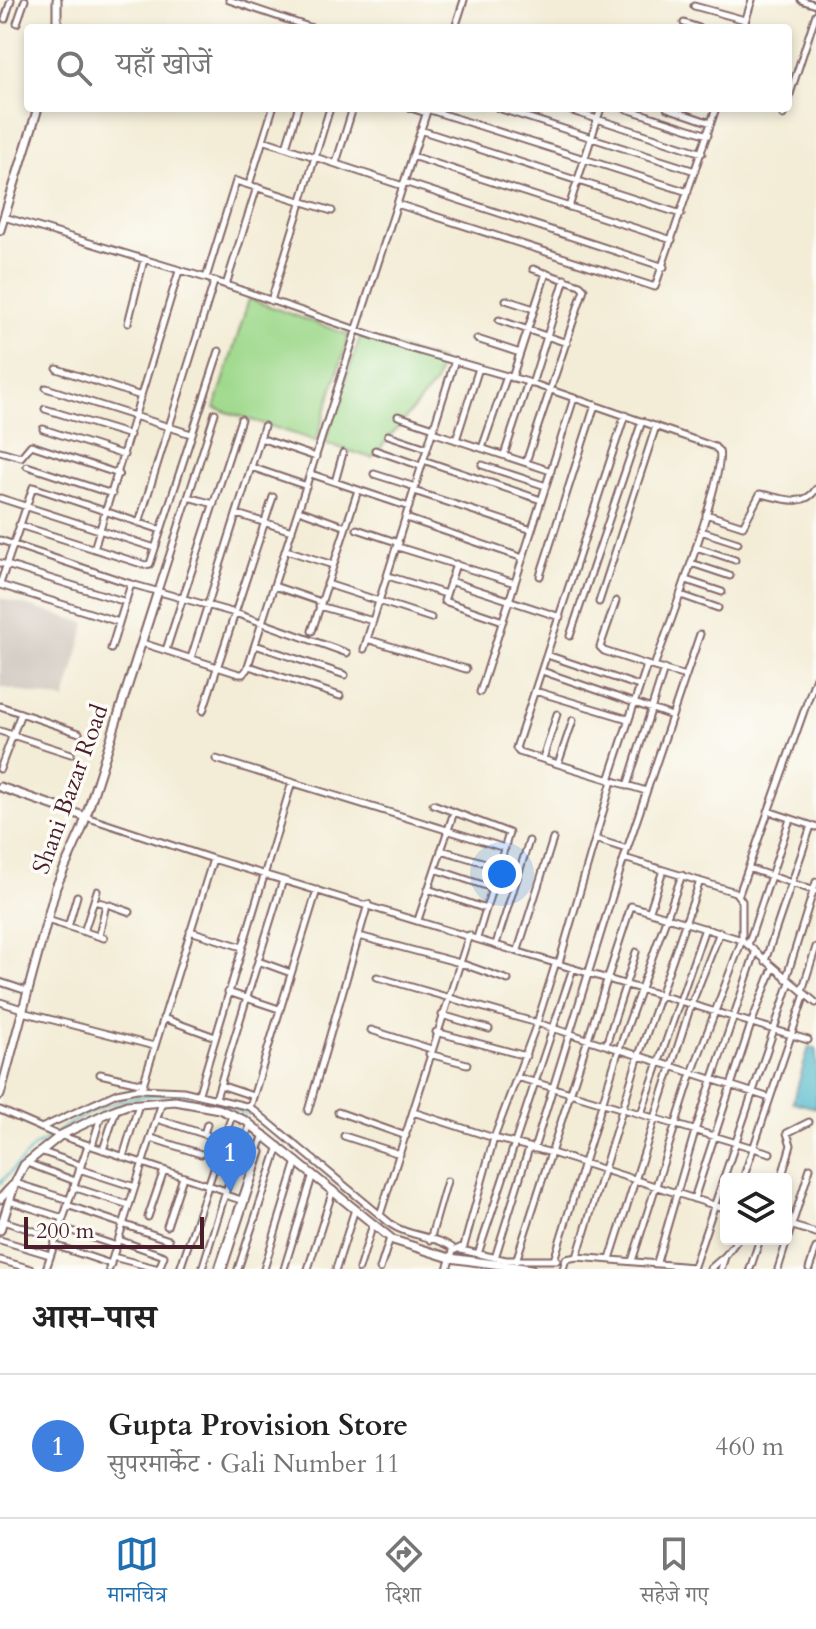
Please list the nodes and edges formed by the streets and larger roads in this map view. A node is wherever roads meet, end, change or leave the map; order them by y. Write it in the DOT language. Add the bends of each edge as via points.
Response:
graph roads {
  1 [pos="11,0"];
  2 [pos="25,0"];
  3 [pos="57,0"];
  4 [pos="229,0"];
  5 [pos="464,0"];
  6 [pos="752,0"];
  7 [pos="801,0"];
  8 [pos="816,5"];
  9 [pos="694,6"];
  10 [pos="816,14"];
  11 [pos="5,19"];
  12 [pos="745,20"];
  13 [pos="17,23"];
  14 [pos="684,23"];
  15 [pos="57,24"];
  16 [pos="300,24"];
  17 [pos="458,24"];
  18 [pos="687,24"];
  19 [pos="744,24"];
  20 [pos="792,88"];
  21 [pos="37,112"];
  22 [pos="272,112"];
  23 [pos="297,112"];
  24 [pos="329,112"];
  25 [pos="352,112"];
  26 [pos="426,112"];
  27 [pos="433,112"];
  28 [pos="510,112"];
  29 [pos="575,112"];
  30 [pos="600,112"];
  31 [pos="636,112"];
  32 [pos="679,112"];
  33 [pos="715,112"];
  34 [pos="597,119"];
  35 [pos="711,123"];
  36 [pos="420,130"];
  37 [pos="708,135"];
  38 [pos="591,138"];
  39 [pos="263,140"];
  40 [pos="286,147"];
  41 [pos="702,153"];
  42 [pos="315,156"];
  43 [pos="412,156"];
  44 [pos="584,159"];
  45 [pos="336,163"];
  46 [pos="695,171"];
  47 [pos="578,180"];
  48 [pos="404,184"];
  49 [pos="249,185"];
  50 [pos="257,187"];
  51 [pos="688,192"];
  52 [pos="301,201"];
  53 [pos="397,204"];
  54 [pos="569,207"];
  55 [pos="332,211"];
  56 [pos="681,214"];
  57 [pos="3,217"];
  58 [pos="0,230"];
  59 [pos="672,240"];
  60 [pos="144,260"];
  61 [pos="664,267"];
  62 [pos="533,269"];
  63 [pos="179,271"];
  64 [pos="546,273"];
  65 [pos="206,278"];
  66 [pos="565,279"];
  67 [pos="214,282"];
  68 [pos="226,285"];
  69 [pos="506,300"];
  70 [pos="271,301"];
  71 [pos="534,309"];
  72 [pos="499,320"];
  73 [pos="128,323"];
  74 [pos="527,329"];
  75 [pos="358,330"];
  76 [pos="547,336"];
  77 [pos="477,339"];
  78 [pos="567,343"];
  79 [pos="219,351"];
  80 [pos="520,353"];
  81 [pos="455,360"];
  82 [pos="479,368"];
  83 [pos="57,369"];
  84 [pos="509,377"];
  85 [pos="530,383"];
  86 [pos="46,388"];
  87 [pos="550,390"];
  88 [pos="141,396"];
  89 [pos="574,398"];
  90 [pos="595,405"];
  91 [pos="45,409"];
  92 [pos="215,413"];
  93 [pos="625,415"];
  94 [pos="135,416"];
  95 [pos="398,416"];
  96 [pos="241,419"];
  97 [pos="642,421"];
  98 [pos="264,426"];
  99 [pos="656,426"];
  100 [pos="169,428"];
  101 [pos="43,429"];
  102 [pos="433,430"];
  103 [pos="191,434"];
  104 [pos="130,435"];
  105 [pos="388,435"];
  106 [pos="260,438"];
  107 [pos="456,440"];
  108 [pos="427,448"];
  109 [pos="482,448"];
  110 [pos="375,450"];
  111 [pos="0,451"];
  112 [pos="343,453"];
  113 [pos="124,455"];
  114 [pos="504,455"];
  115 [pos="316,457"];
  116 [pos="526,462"];
  117 [pos="422,463"];
  118 [pos="482,465"];
  119 [pos="27,466"];
  120 [pos="251,467"];
  121 [pos="551,471"];
  122 [pos="119,474"];
  123 [pos="311,474"];
  124 [pos="374,474"];
  125 [pos="335,482"];
  126 [pos="307,486"];
  127 [pos="546,486"];
  128 [pos="415,489"];
  129 [pos="816,489"];
  130 [pos="358,490"];
  131 [pos="112,494"];
  132 [pos="188,497"];
  133 [pos="273,497"];
  134 [pos="0,498"];
  135 [pos="541,500"];
  136 [pos="214,504"];
  137 [pos="25,506"];
  138 [pos="409,507"];
  139 [pos="299,510"];
  140 [pos="107,511"];
  141 [pos="237,514"];
  142 [pos="706,514"];
  143 [pos="406,518"];
  144 [pos="139,523"];
  145 [pos="265,523"];
  146 [pos="19,525"];
  147 [pos="346,527"];
  148 [pos="357,529"];
  149 [pos="101,530"];
  150 [pos="161,530"];
  151 [pos="532,530"];
  152 [pos="292,531"];
  153 [pos="701,531"];
  154 [pos="0,540"];
  155 [pos="738,543"];
  156 [pos="13,544"];
  157 [pos="398,545"];
  158 [pos="696,547"];
  159 [pos="155,548"];
  160 [pos="94,549"];
  161 [pos="286,550"];
  162 [pos="523,558"];
  163 [pos="735,560"];
  164 [pos="691,563"];
  165 [pos="3,564"];
  166 [pos="456,564"];
  167 [pos="333,565"];
  168 [pos="388,576"];
  169 [pos="540,576"];
  170 [pos="730,576"];
  171 [pos="686,580"];
  172 [pos="450,581"];
  173 [pos="515,583"];
  174 [pos="0,584"];
  175 [pos="131,584"];
  176 [pos="327,584"];
  177 [pos="274,586"];
  178 [pos="158,591"];
  179 [pos="722,592"];
  180 [pos="446,594"];
  181 [pos="681,595"];
  182 [pos="182,597"];
  183 [pos="380,600"];
  184 [pos="510,600"];
  185 [pos="616,601"];
  186 [pos="126,602"];
  187 [pos="599,602"];
  188 [pos="320,604"];
  189 [pos="208,605"];
  190 [pos="718,608"];
  191 [pos="235,613"];
  192 [pos="560,617"];
  193 [pos="431,618"];
  194 [pos="373,621"];
  195 [pos="503,621"];
  196 [pos="119,622"];
  197 [pos="262,623"];
  198 [pos="312,631"];
  199 [pos="700,634"];
  200 [pos="570,636"];
  201 [pos="367,639"];
  202 [pos="142,643"];
  203 [pos="255,645"];
  204 [pos="111,649"];
  205 [pos="364,649"];
  206 [pos="166,650"];
  207 [pos="347,653"];
  208 [pos="547,655"];
  209 [pos="191,658"];
  210 [pos="651,665"];
  211 [pos="249,666"];
  212 [pos="218,667"];
  213 [pos="466,669"];
  214 [pos="664,669"];
  215 [pos="542,671"];
  216 [pos="345,675"];
  217 [pos="686,676"];
  218 [pos="816,677"];
  219 [pos="639,686"];
  220 [pos="535,691"];
  221 [pos="480,692"];
  222 [pos="340,696"];
  223 [pos="634,704"];
  224 [pos="0,706"];
  225 [pos="652,709"];
  226 [pos="203,711"];
  227 [pos="21,713"];
  228 [pos="557,714"];
  229 [pos="672,716"];
  230 [pos="628,719"];
  231 [pos="573,720"];
  232 [pos="0,731"];
  233 [pos="79,733"];
  234 [pos="13,735"];
  235 [pos="71,754"];
  236 [pos="2,755"];
  237 [pos="216,759"];
  238 [pos="543,759"];
  239 [pos="558,764"];
  240 [pos="0,769"];
  241 [pos="610,781"];
  242 [pos="292,782"];
  243 [pos="627,786"];
  244 [pos="0,787"];
  245 [pos="646,791"];
  246 [pos="433,804"];
  247 [pos="768,811"];
  248 [pos="454,812"];
  249 [pos="86,817"];
  250 [pos="790,819"];
  251 [pos="814,827"];
  252 [pos="448,831"];
  253 [pos="553,839"];
  254 [pos="595,839"];
  255 [pos="529,841"];
  256 [pos="505,848"];
  257 [pos="627,849"];
  258 [pos="441,850"];
  259 [pos="624,858"];
  260 [pos="213,859"];
  261 [pos="499,867"];
  262 [pos="748,868"];
  263 [pos="435,869"];
  264 [pos="663,870"];
  265 [pos="265,875"];
  266 [pos="682,875"];
  267 [pos="771,876"];
  268 [pos="283,880"];
  269 [pos="700,881"];
  270 [pos="816,882"];
  271 [pos="791,883"];
  272 [pos="492,888"];
  273 [pos="428,889"];
  274 [pos="317,890"];
  275 [pos="97,891"];
  276 [pos="815,891"];
  277 [pos="739,894"];
  278 [pos="77,896"];
  279 [pos="94,901"];
  280 [pos="368,904"];
  281 [pos="110,905"];
  282 [pos="486,909"];
  283 [pos="649,911"];
  284 [pos="130,912"];
  285 [pos="669,916"];
  286 [pos="47,920"];
  287 [pos="418,920"];
  288 [pos="687,922"];
  289 [pos="68,927"];
  290 [pos="705,928"];
  291 [pos="190,931"];
  292 [pos="84,932"];
  293 [pos="720,932"];
  294 [pos="469,935"];
  295 [pos="359,936"];
  296 [pos="477,938"];
  297 [pos="742,940"];
  298 [pos="496,944"];
  299 [pos="748,945"];
  300 [pos="242,947"];
  301 [pos="816,947"];
  302 [pos="518,950"];
  303 [pos="636,952"];
  304 [pos="755,953"];
  305 [pos="258,961"];
  306 [pos="765,961"];
  307 [pos="460,963"];
  308 [pos="558,963"];
  309 [pos="573,968"];
  310 [pos="773,968"];
  311 [pos="291,973"];
  312 [pos="589,973"];
  313 [pos="377,977"];
  314 [pos="607,979"];
  315 [pos="508,980"];
  316 [pos="788,980"];
  317 [pos="0,982"];
  318 [pos="625,985"];
  319 [pos="642,990"];
  320 [pos="27,991"];
  321 [pos="228,992"];
  322 [pos="804,993"];
  323 [pos="662,995"];
  324 [pos="246,998"];
  325 [pos="449,998"];
  326 [pos="678,1001"];
  327 [pos="0,1002"];
  328 [pos="816,1003"];
  329 [pos="691,1005"];
  330 [pos="279,1009"];
  331 [pos="22,1010"];
  332 [pos="713,1012"];
  333 [pos="442,1015"];
  334 [pos="163,1018"];
  335 [pos="734,1018"];
  336 [pos="537,1023"];
  337 [pos="751,1024"];
  338 [pos="489,1029"];
  339 [pos="554,1029"];
  340 [pos="371,1030"];
  341 [pos="773,1030"];
  342 [pos="436,1032"];
  343 [pos="569,1034"];
  344 [pos="791,1035"];
  345 [pos="215,1037"];
  346 [pos="587,1040"];
  347 [pos="808,1040"];
  348 [pos="606,1045"];
  349 [pos="154,1046"];
  350 [pos="619,1049"];
  351 [pos="430,1052"];
  352 [pos="639,1055"];
  353 [pos="526,1056"];
  354 [pos="658,1062"];
  355 [pos="467,1064"];
  356 [pos="672,1066"];
  357 [pos="692,1073"];
  358 [pos="100,1074"];
  359 [pos="517,1077"];
  360 [pos="713,1079"];
  361 [pos="535,1083"];
  362 [pos="220,1085"];
  363 [pos="730,1085"];
  364 [pos="142,1087"];
  365 [pos="551,1088"];
  366 [pos="570,1092"];
  367 [pos="752,1092"];
  368 [pos="199,1093"];
  369 [pos="0,1095"];
  370 [pos="253,1096"];
  371 [pos="216,1098"];
  372 [pos="770,1098"];
  373 [pos="163,1100"];
  374 [pos="602,1102"];
  375 [pos="139,1103"];
  376 [pos="250,1107"];
  377 [pos="623,1108"];
  378 [pos="116,1109"];
  379 [pos="0,1110"];
  380 [pos="308,1111"];
  381 [pos="338,1112"];
  382 [pos="413,1112"];
  383 [pos="233,1114"];
  384 [pos="641,1114"];
  385 [pos="101,1115"];
  386 [pos="655,1118"];
  387 [pos="157,1119"];
  388 [pos="809,1122"];
  389 [pos="207,1124"];
  390 [pos="251,1124"];
  391 [pos="674,1125"];
  392 [pos="44,1129"];
  393 [pos="695,1131"];
  394 [pos="57,1134"];
  395 [pos="265,1135"];
  396 [pos="344,1136"];
  397 [pos="406,1136"];
  398 [pos="714,1137"];
  399 [pos="151,1138"];
  400 [pos="494,1138"];
  401 [pos="736,1143"];
  402 [pos="514,1144"];
  403 [pos="90,1145"];
  404 [pos="279,1146"];
  405 [pos="532,1148"];
  406 [pos="753,1148"];
  407 [pos="103,1150"];
  408 [pos="40,1151"];
  409 [pos="552,1153"];
  410 [pos="770,1153"];
  411 [pos="201,1154"];
  412 [pos="400,1154"];
  413 [pos="123,1157"];
  414 [pos="297,1161"];
  415 [pos="26,1163"];
  416 [pos="143,1163"];
  417 [pos="584,1163"];
  418 [pos="80,1167"];
  419 [pos="810,1168"];
  420 [pos="164,1170"];
  421 [pos="605,1170"];
  422 [pos="745,1173"];
  423 [pos="783,1173"];
  424 [pos="313,1174"];
  425 [pos="183,1177"];
  426 [pos="635,1180"];
  427 [pos="447,1181"];
  428 [pos="15,1183"];
  429 [pos="74,1184"];
  430 [pos="208,1185"];
  431 [pos="135,1187"];
  432 [pos="655,1187"];
  433 [pos="333,1190"];
  434 [pos="226,1193"];
  435 [pos="677,1193"];
  436 [pos="0,1199"];
  437 [pos="694,1199"];
  438 [pos="241,1200"];
  439 [pos="9,1201"];
  440 [pos="68,1202"];
  441 [pos="130,1205"];
  442 [pos="715,1205"];
  443 [pos="720,1207"];
  444 [pos="355,1208"];
  445 [pos="380,1215"];
  446 [pos="148,1217"];
  447 [pos="792,1217"];
  448 [pos="63,1218"];
  449 [pos="3,1221"];
  450 [pos="373,1223"];
  451 [pos="123,1226"];
  452 [pos="167,1226"];
  453 [pos="792,1226"];
  454 [pos="60,1227"];
  455 [pos="0,1230"];
  456 [pos="816,1233"];
  457 [pos="390,1238"];
  458 [pos="0,1240"];
  459 [pos="169,1240"];
  460 [pos="430,1240"];
  461 [pos="55,1242"];
  462 [pos="118,1243"];
  463 [pos="733,1245"];
  464 [pos="758,1245"];
  465 [pos="784,1245"];
  466 [pos="816,1248"];
  467 [pos="454,1252"];
  468 [pos="478,1254"];
  469 [pos="50,1255"];
  470 [pos="725,1256"];
  471 [pos="113,1257"];
  472 [pos="577,1257"];
  473 [pos="495,1258"];
  474 [pos="610,1259"];
  475 [pos="0,1260"];
  476 [pos="554,1260"];
  477 [pos="516,1261"];
  478 [pos="632,1261"];
  479 [pos="657,1262"];
  480 [pos="564,1265"];
  481 [pos="46,1267"];
  482 [pos="110,1267"];
  483 [pos="694,1268"];
  484 [pos="31,1269"];
  485 [pos="56,1269"];
  486 [pos="159,1269"];
  487 [pos="180,1269"];
  488 [pos="202,1269"];
  489 [pos="221,1269"];
  490 [pos="238,1269"];
  491 [pos="264,1269"];
  492 [pos="284,1269"];
  493 [pos="308,1269"];
  494 [pos="336,1269"];
  495 [pos="359,1269"];
  496 [pos="380,1269"];
  497 [pos="447,1269"];
  498 [pos="531,1269"];
  499 [pos="710,1269"];
  500 [pos="721,1269"];
  501 [pos="750,1269"];
  502 [pos="778,1269"];
  503 [pos="809,1269"];
  1 -- 11 [label="street"];
  2 -- 13 [label="street"];
  3 -- 15 [label="street"];
  4 -- 16 [label="street"];
  5 -- 17 [label="street"];
  6 -- 12 [label="street"];
  7 -- 8 [label="street"];
  9 -- 12 [label="street"];
  10 -- 20 [label="street"];
  12 -- 19 [label="street"];
  14 -- 18 [label="street"];
  21 -- 57 [label="street"];
  22 -- 39 [label="street"];
  23 -- 40 [label="street"];
  24 -- 42 [label="street"];
  25 -- 45 [label="street"];
  26 -- 36 [label="street"];
  27 -- 44 [label="street"];
  28 -- 38 [label="street"];
  29 -- 34 [label="street"];
  30 -- 34 [label="street"];
  31 -- 37 [label="street"];
  32 -- 35 [label="street"];
  33 -- 35 [label="street"];
  34 -- 38 [label="street"];
  34 -- 41 [label="street"];
  35 -- 37 [label="street"];
  36 -- 43 [label="street"];
  36 -- 47 [label="street"];
  37 -- 41 [label="street"];
  38 -- 44 [label="street"];
  38 -- 46 [label="street"];
  39 -- 40 [label="street"];
  39 -- 49 [label="street"];
  40 -- 42 [label="street"];
  41 -- 46 [label="street"];
  42 -- 45 [label="street"];
  42 -- 52 [label="street"];
  43 -- 48 [label="street"];
  43 -- 54 [label="street"];
  44 -- 47 [label="street"];
  44 -- 51 [label="street"];
  45 -- 48 [label="street"];
  46 -- 51 [label="street"];
  47 -- 54 [label="street"];
  47 -- 56 [label="street"];
  48 -- 53 [label="street"];
  48 -- 61 [label="street"];
  49 -- 50 [label="street"];
  49 -- 65 [label="street" via="235,183"];
  50 -- 52 [label="street"];
  50 -- 68 [label="street"];
  51 -- 56 [label="street"];
  52 -- 55 [label="street"];
  52 -- 70 [label="street"];
  53 -- 61 [label="street" via="654,287"];
  53 -- 75 [label="street"];
  54 -- 59 [label="street"];
  56 -- 59 [label="street"];
  57 -- 58 [label="street"];
  57 -- 60 [label="street"];
  59 -- 61 [label="street"];
  60 -- 63 [label="street"];
  60 -- 73 [label="street"];
  62 -- 64 [label="street"];
  63 -- 65 [label="street"];
  63 -- 88 [label="street"];
  64 -- 66 [label="street"];
  64 -- 71 [label="street"];
  65 -- 67 [label="street"];
  66 -- 76 [label="street"];
  66 -- 78 [label="street" via="584,289"];
  67 -- 68 [label="street"];
  67 -- 100 [label="street"];
  68 -- 70 [label="street"];
  69 -- 71 [label="street"];
  70 -- 75 [label="street"];
  71 -- 74 [label="street"];
  72 -- 74 [label="street"];
  74 -- 76 [label="street"];
  74 -- 80 [label="street"];
  75 -- 81 [label="street"];
  75 -- 115 [label="street"];
  76 -- 78 [label="street"];
  76 -- 85 [label="street"];
  77 -- 80 [label="street"];
  78 -- 87 [label="street"];
  79 -- 103 [label="street"];
  80 -- 84 [label="street"];
  81 -- 82 [label="street"];
  81 -- 102 [label="street"];
  82 -- 84 [label="street"];
  82 -- 107 [label="street"];
  83 -- 88 [label="street"];
  84 -- 85 [label="street"];
  84 -- 109 [label="street"];
  85 -- 87 [label="street"];
  85 -- 114 [label="street"];
  86 -- 94 [label="street"];
  87 -- 89 [label="street"];
  87 -- 116 [label="street"];
  88 -- 94 [label="street"];
  89 -- 90 [label="street"];
  89 -- 121 [label="street"];
  90 -- 93 [label="street"];
  90 -- 169 [label="street"];
  91 -- 104 [label="street"];
  92 -- 132 [label="street"];
  93 -- 97 [label="street"];
  93 -- 192 [label="street"];
  94 -- 100 [label="street"];
  94 -- 104 [label="street"];
  95 -- 102 [label="street"];
  96 -- 136 [label="street"];
  97 -- 99 [label="street"];
  97 -- 200 [label="street"];
  98 -- 106 [label="street"];
  99 -- 142 [label="street" via="718,450"];
  99 -- 187 [label="street"];
  100 -- 103 [label="street"];
  100 -- 144 [label="street"];
  101 -- 113 [label="street"];
  102 -- 107 [label="street"];
  102 -- 108 [label="street"];
  103 -- 150 [label="street"];
  104 -- 113 [label="street"];
  105 -- 108 [label="street"];
  106 -- 115 [label="street"];
  106 -- 120 [label="street"];
  107 -- 109 [label="street"];
  108 -- 117 [label="street"];
  109 -- 114 [label="street"];
  110 -- 117 [label="street"];
  111 -- 122 [label="street" via="21,457 31,445"];
  112 -- 125 [label="street"];
  113 -- 122 [label="street"];
  114 -- 116 [label="street"];
  115 -- 123 [label="street"];
  116 -- 121 [label="street"];
  117 -- 128 [label="street"];
  117 -- 135 [label="street"];
  118 -- 127 [label="street"];
  119 -- 131 [label="street"];
  120 -- 126 [label="street"];
  120 -- 141 [label="street"];
  121 -- 127 [label="street"];
  122 -- 131 [label="street"];
  123 -- 125 [label="street"];
  123 -- 126 [label="street"];
  124 -- 128 [label="street"];
  125 -- 130 [label="street"];
  126 -- 139 [label="street"];
  127 -- 135 [label="street"];
  128 -- 138 [label="street"];
  128 -- 151 [label="street"];
  129 -- 142 [label="street" via="798,501 760,494 743,526"];
  130 -- 138 [label="street"];
  130 -- 147 [label="street"];
  131 -- 140 [label="street"];
  132 -- 136 [label="street"];
  132 -- 178 [label="street"];
  133 -- 145 [label="street"];
  134 -- 137 [label="street"];
  135 -- 151 [label="street"];
  136 -- 182 [label="street"];
  137 -- 140 [label="street" via="33,487"];
  137 -- 146 [label="street"];
  137 -- 149 [label="street"];
  138 -- 143 [label="street"];
  139 -- 147 [label="street"];
  139 -- 152 [label="street"];
  140 -- 144 [label="street"];
  140 -- 149 [label="street"];
  141 -- 145 [label="street"];
  141 -- 189 [label="street"];
  142 -- 153 [label="street"];
  143 -- 157 [label="street"];
  143 -- 162 [label="street"];
  144 -- 150 [label="street"];
  145 -- 152 [label="street"];
  145 -- 191 [label="street"];
  146 -- 156 [label="street"];
  146 -- 160 [label="street"];
  147 -- 167 [label="street"];
  148 -- 157 [label="street"];
  149 -- 159 [label="street"];
  149 -- 160 [label="street"];
  150 -- 159 [label="street"];
  151 -- 162 [label="street"];
  152 -- 161 [label="street"];
  153 -- 155 [label="street"];
  153 -- 158 [label="street"];
  154 -- 156 [label="street"];
  156 -- 165 [label="street"];
  156 -- 175 [label="street"];
  157 -- 166 [label="street"];
  157 -- 168 [label="street"];
  158 -- 163 [label="street"];
  158 -- 164 [label="street"];
  159 -- 160 [label="street" via="147,565"];
  161 -- 167 [label="street"];
  161 -- 177 [label="street"];
  162 -- 173 [label="street"];
  164 -- 170 [label="street"];
  164 -- 171 [label="street"];
  165 -- 174 [label="street"];
  165 -- 186 [label="street"];
  166 -- 172 [label="street"];
  166 -- 173 [label="street"];
  167 -- 176 [label="street"];
  168 -- 180 [label="street"];
  168 -- 183 [label="street"];
  171 -- 179 [label="street"];
  171 -- 181 [label="street"];
  172 -- 180 [label="street"];
  172 -- 184 [label="street"];
  173 -- 184 [label="street"];
  174 -- 196 [label="street"];
  175 -- 178 [label="street"];
  175 -- 186 [label="street"];
  176 -- 183 [label="street"];
  176 -- 188 [label="street"];
  177 -- 188 [label="street"];
  177 -- 197 [label="street"];
  178 -- 182 [label="street"];
  178 -- 202 [label="street, Shani Bazar Road"];
  180 -- 195 [label="street" via="446,602"];
  181 -- 190 [label="street"];
  181 -- 210 [label="street"];
  182 -- 189 [label="street"];
  182 -- 206 [label="street"];
  183 -- 193 [label="street"];
  183 -- 194 [label="street"];
  184 -- 192 [label="street"];
  184 -- 195 [label="street"];
  185 -- 210 [label="street" via="600,647"];
  186 -- 196 [label="street"];
  188 -- 194 [label="street"];
  188 -- 198 [label="street"];
  189 -- 191 [label="street"];
  189 -- 209 [label="street"];
  191 -- 197 [label="street"];
  191 -- 212 [label="street"];
  192 -- 208 [label="street"];
  194 -- 201 [label="street"];
  195 -- 221 [label="street"];
  196 -- 204 [label="street"];
  197 -- 203 [label="street"];
  197 -- 207 [label="street"];
  199 -- 217 [label="street"];
  201 -- 205 [label="street"];
  201 -- 213 [label="street"];
  202 -- 206 [label="street"];
  202 -- 249 [label="street, Shani Bazar Road"];
  203 -- 211 [label="street"];
  203 -- 216 [label="street"];
  206 -- 209 [label="street"];
  208 -- 215 [label="street"];
  208 -- 219 [label="street"];
  209 -- 212 [label="street"];
  210 -- 214 [label="street"];
  210 -- 219 [label="street"];
  211 -- 212 [label="street" via="243,674"];
  211 -- 222 [label="street"];
  212 -- 226 [label="street"];
  214 -- 217 [label="street"];
  214 -- 225 [label="street"];
  215 -- 220 [label="street"];
  215 -- 223 [label="street"];
  217 -- 229 [label="street"];
  218 -- 247 [label="street"];
  219 -- 223 [label="street"];
  220 -- 230 [label="street"];
  220 -- 238 [label="street" via="516,748"];
  223 -- 225 [label="street"];
  223 -- 230 [label="street"];
  224 -- 227 [label="street"];
  225 -- 229 [label="street"];
  225 -- 243 [label="street"];
  227 -- 233 [label="street"];
  227 -- 234 [label="street"];
  228 -- 238 [label="street"];
  229 -- 245 [label="street"];
  230 -- 241 [label="street"];
  231 -- 239 [label="street"];
  232 -- 234 [label="street"];
  234 -- 235 [label="street"];
  234 -- 236 [label="street"];
  236 -- 240 [label="street"];
  237 -- 242 [label="street"];
  238 -- 239 [label="street"];
  239 -- 241 [label="street"];
  241 -- 243 [label="street"];
  241 -- 254 [label="street"];
  242 -- 252 [label="street"];
  242 -- 265 [label="street"];
  243 -- 245 [label="street"];
  244 -- 249 [label="street"];
  245 -- 257 [label="street"];
  246 -- 248 [label="street"];
  247 -- 250 [label="street"];
  247 -- 262 [label="street"];
  248 -- 252 [label="street"];
  248 -- 256 [label="street" via="508,830"];
  249 -- 260 [label="street"];
  249 -- 286 [label="street, Shani Bazar Road"];
  250 -- 251 [label="street"];
  250 -- 267 [label="street"];
  251 -- 271 [label="street"];
  252 -- 256 [label="street"];
  252 -- 258 [label="street"];
  253 -- 302 [label="street"];
  254 -- 257 [label="street"];
  254 -- 308 [label="street"];
  255 -- 298 [label="street"];
  256 -- 261 [label="street"];
  257 -- 259 [label="street"];
  258 -- 261 [label="street"];
  258 -- 263 [label="street"];
  259 -- 264 [label="street"];
  259 -- 312 [label="street"];
  260 -- 265 [label="street"];
  260 -- 291 [label="street"];
  261 -- 272 [label="street"];
  262 -- 267 [label="street"];
  262 -- 277 [label="street"];
  263 -- 272 [label="street"];
  263 -- 273 [label="street"];
  264 -- 266 [label="street"];
  264 -- 283 [label="street"];
  265 -- 268 [label="street"];
  265 -- 300 [label="street"];
  266 -- 269 [label="street"];
  266 -- 285 [label="street"];
  267 -- 271 [label="street"];
  267 -- 299 [label="street"];
  268 -- 274 [label="street"];
  268 -- 305 [label="street"];
  269 -- 277 [label="street"];
  269 -- 288 [label="street"];
  270 -- 276 [label="street"];
  271 -- 276 [label="street"];
  271 -- 306 [label="street"];
  272 -- 282 [label="street"];
  273 -- 282 [label="street"];
  273 -- 287 [label="street"];
  274 -- 280 [label="street"];
  274 -- 311 [label="street"];
  275 -- 279 [label="street"];
  276 -- 316 [label="street"];
  277 -- 297 [label="street"];
  278 -- 289 [label="street"];
  279 -- 292 [label="street"];
  279 -- 292 [label="street" via="106,904 101,937"];
  280 -- 287 [label="street"];
  280 -- 295 [label="street"];
  281 -- 284 [label="street"];
  282 -- 296 [label="street"];
  283 -- 285 [label="street"];
  283 -- 314 [label="street" via="630,908"];
  285 -- 288 [label="street"];
  285 -- 319 [label="street"];
  286 -- 289 [label="street"];
  286 -- 320 [label="street, Shani Bazar Road"];
  287 -- 294 [label="street"];
  288 -- 290 [label="street"];
  288 -- 323 [label="street"];
  289 -- 292 [label="street"];
  290 -- 293 [label="street"];
  290 -- 326 [label="street"];
  291 -- 300 [label="street"];
  291 -- 334 [label="street"];
  293 -- 297 [label="street"];
  293 -- 329 [label="street"];
  294 -- 296 [label="street"];
  294 -- 307 [label="street"];
  295 -- 307 [label="street"];
  295 -- 380 [label="street"];
  296 -- 298 [label="street"];
  297 -- 299 [label="street"];
  297 -- 332 [label="street"];
  298 -- 302 [label="street"];
  299 -- 304 [label="street"];
  300 -- 321 [label="street"];
  301 -- 322 [label="street"];
  302 -- 308 [label="street"];
  303 -- 318 [label="street"];
  304 -- 306 [label="street"];
  304 -- 335 [label="street"];
  305 -- 311 [label="street"];
  305 -- 324 [label="street"];
  306 -- 310 [label="street"];
  307 -- 315 [label="street"];
  307 -- 325 [label="street"];
  308 -- 309 [label="street"];
  308 -- 336 [label="street"];
  309 -- 312 [label="street"];
  309 -- 339 [label="street"];
  310 -- 316 [label="street"];
  310 -- 337 [label="street"];
  311 -- 330 [label="street"];
  312 -- 314 [label="street"];
  312 -- 343 [label="street"];
  313 -- 325 [label="street"];
  314 -- 318 [label="street"];
  314 -- 346 [label="street"];
  316 -- 322 [label="street"];
  316 -- 341 [label="street"];
  317 -- 320 [label="street"];
  318 -- 319 [label="street"];
  318 -- 348 [label="street"];
  319 -- 323 [label="street"];
  319 -- 350 [label="street"];
  320 -- 331 [label="street, Shani Bazar Road"];
  321 -- 324 [label="street"];
  321 -- 345 [label="street"];
  322 -- 328 [label="street"];
  322 -- 344 [label="street"];
  323 -- 326 [label="street"];
  323 -- 352 [label="street"];
  324 -- 330 [label="street"];
  324 -- 362 [label="street"];
  325 -- 333 [label="street"];
  325 -- 336 [label="street"];
  326 -- 329 [label="street"];
  326 -- 354 [label="street"];
  327 -- 331 [label="street"];
  329 -- 332 [label="street"];
  329 -- 356 [label="street"];
  330 -- 370 [label="street"];
  331 -- 349 [label="street"];
  331 -- 369 [label="street, Shani Bazar Road"];
  332 -- 335 [label="street"];
  332 -- 357 [label="street"];
  333 -- 338 [label="street"];
  333 -- 342 [label="street"];
  334 -- 345 [label="street"];
  334 -- 349 [label="street"];
  335 -- 337 [label="street"];
  335 -- 360 [label="street"];
  336 -- 339 [label="street"];
  336 -- 353 [label="street"];
  337 -- 341 [label="street"];
  337 -- 363 [label="street"];
  339 -- 343 [label="street"];
  339 -- 361 [label="street"];
  340 -- 351 [label="street"];
  341 -- 344 [label="street"];
  341 -- 367 [label="street"];
  342 -- 351 [label="street"];
  342 -- 353 [label="street"];
  343 -- 346 [label="street"];
  343 -- 365 [label="street"];
  344 -- 347 [label="street"];
  344 -- 372 [label="street"];
  345 -- 368 [label="street"];
  346 -- 348 [label="street"];
  346 -- 366 [label="street"];
  348 -- 350 [label="street"];
  349 -- 364 [label="street"];
  350 -- 352 [label="street"];
  350 -- 374 [label="street"];
  351 -- 355 [label="street"];
  351 -- 382 [label="street"];
  352 -- 354 [label="street"];
  352 -- 377 [label="street"];
  353 -- 359 [label="street"];
  354 -- 356 [label="street"];
  354 -- 384 [label="street"];
  356 -- 357 [label="street"];
  356 -- 386 [label="street"];
  357 -- 360 [label="street"];
  357 -- 391 [label="street"];
  358 -- 364 [label="street"];
  359 -- 361 [label="street"];
  359 -- 400 [label="street"];
  360 -- 363 [label="street"];
  360 -- 393 [label="street"];
  361 -- 365 [label="street"];
  361 -- 402 [label="street"];
  362 -- 370 [label="street"];
  362 -- 371 [label="street"];
  363 -- 367 [label="street"];
  363 -- 398 [label="street"];
  364 -- 368 [label="street"];
  364 -- 392 [label="street" via="117,1093"];
  365 -- 366 [label="street"];
  365 -- 405 [label="street"];
  366 -- 374 [label="street"];
  366 -- 409 [label="street"];
  367 -- 372 [label="street"];
  367 -- 401 [label="street"];
  368 -- 371 [label="street"];
  370 -- 376 [label="street"];
  371 -- 376 [label="street"];
  372 -- 406 [label="street"];
  373 -- 375 [label="street"];
  373 -- 383 [label="street"];
  373 -- 387 [label="street"];
  374 -- 377 [label="street"];
  374 -- 417 [label="street"];
  375 -- 378 [label="street"];
  375 -- 413 [label="street"];
  376 -- 445 [label="street"];
  377 -- 384 [label="street"];
  377 -- 421 [label="street"];
  378 -- 385 [label="street"];
  378 -- 407 [label="street"];
  379 -- 392 [label="street"];
  381 -- 397 [label="street"];
  382 -- 397 [label="street"];
  382 -- 400 [label="street"];
  383 -- 390 [label="street"];
  383 -- 430 [label="street"];
  384 -- 386 [label="street"];
  385 -- 394 [label="street"];
  385 -- 403 [label="street"];
  386 -- 391 [label="street"];
  386 -- 426 [label="street"];
  387 -- 389 [label="street" via="205,1134"];
  387 -- 399 [label="street"];
  388 -- 423 [label="street" via="786,1135 791,1142"];
  390 -- 395 [label="street"];
  390 -- 434 [label="street"];
  391 -- 393 [label="street"];
  391 -- 432 [label="street"];
  392 -- 394 [label="street"];
  393 -- 398 [label="street"];
  393 -- 435 [label="street"];
  394 -- 403 [label="street"];
  394 -- 408 [label="street"];
  395 -- 404 [label="street"];
  395 -- 438 [label="street"];
  395 -- 489 [label="street"];
  396 -- 412 [label="street"];
  397 -- 412 [label="street"];
  398 -- 401 [label="street"];
  398 -- 437 [label="street"];
  399 -- 411 [label="street"];
  399 -- 416 [label="street"];
  400 -- 402 [label="street"];
  400 -- 467 [label="street"];
  401 -- 406 [label="street"];
  401 -- 442 [label="street"];
  402 -- 405 [label="street"];
  402 -- 468 [label="street"];
  403 -- 407 [label="street"];
  403 -- 418 [label="street"];
  404 -- 414 [label="street"];
  404 -- 490 [label="street"];
  405 -- 409 [label="street"];
  405 -- 473 [label="street"];
  406 -- 410 [label="street"];
  406 -- 422 [label="street"];
  407 -- 413 [label="street"];
  408 -- 415 [label="street"];
  408 -- 418 [label="street"];
  409 -- 417 [label="street"];
  409 -- 477 [label="street"];
  412 -- 445 [label="street"];
  413 -- 416 [label="street"];
  414 -- 424 [label="street"];
  414 -- 491 [label="street"];
  415 -- 428 [label="street"];
  415 -- 429 [label="street"];
  416 -- 420 [label="street"];
  416 -- 431 [label="street"];
  417 -- 421 [label="street"];
  417 -- 476 [label="street"];
  418 -- 429 [label="street"];
  418 -- 431 [label="street"];
  419 -- 447 [label="street"];
  420 -- 425 [label="street"];
  420 -- 446 [label="street"];
  421 -- 426 [label="street"];
  421 -- 472 [label="street"];
  424 -- 433 [label="street"];
  424 -- 492 [label="street"];
  425 -- 430 [label="street"];
  425 -- 452 [label="street"];
  426 -- 432 [label="street"];
  426 -- 474 [label="street"];
  427 -- 460 [label="street"];
  428 -- 436 [label="street"];
  428 -- 439 [label="street"];
  428 -- 440 [label="street"];
  429 -- 440 [label="street"];
  429 -- 441 [label="street"];
  430 -- 434 [label="street"];
  430 -- 487 [label="street"];
  431 -- 441 [label="street"];
  432 -- 435 [label="street"];
  432 -- 478 [label="street"];
  433 -- 444 [label="street"];
  433 -- 493 [label="street"];
  434 -- 438 [label="street"];
  434 -- 488 [label="street"];
  435 -- 437 [label="street"];
  435 -- 479 [label="street"];
  437 -- 442 [label="street"];
  438 -- 489 [label="street"];
  439 -- 448 [label="street"];
  439 -- 449 [label="street"];
  440 -- 448 [label="street"];
  440 -- 451 [label="street"];
  441 -- 451 [label="street"];
  442 -- 443 [label="street"];
  442 -- 483 [label="street"];
  444 -- 450 [label="street"];
  444 -- 494 [label="street"];
  445 -- 460 [label="street" via="402,1232"];
  448 -- 454 [label="street"];
  449 -- 455 [label="street"];
  449 -- 461 [label="street"];
  450 -- 457 [label="street"];
  450 -- 495 [label="street"];
  451 -- 459 [label="street"];
  451 -- 462 [label="street"];
  453 -- 456 [label="street"];
  454 -- 461 [label="street"];
  454 -- 462 [label="street"];
  457 -- 467 [label="street"];
  457 -- 496 [label="street"];
  458 -- 469 [label="street"];
  460 -- 467 [label="street" via="446,1243"];
  461 -- 469 [label="street"];
  461 -- 482 [label="street"];
  462 -- 471 [label="street"];
  462 -- 486 [label="street" via="164,1256"];
  463 -- 470 [label="street"];
  464 -- 501 [label="street"];
  465 -- 502 [label="street"];
  466 -- 503 [label="street"];
  467 -- 468 [label="street"];
  467 -- 497 [label="street"];
  467 -- 498 [label="street"];
  468 -- 473 [label="street"];
  469 -- 481 [label="street"];
  470 -- 499 [label="street"];
  470 -- 500 [label="street"];
  471 -- 482 [label="street"];
  471 -- 486 [label="street"];
  472 -- 474 [label="street"];
  472 -- 480 [label="street"];
  473 -- 477 [label="street"];
  474 -- 478 [label="street"];
  475 -- 484 [label="street"];
  476 -- 477 [label="street"];
  476 -- 480 [label="street"];
  478 -- 479 [label="street"];
  479 -- 483 [label="street"];
  481 -- 485 [label="street"];
}
